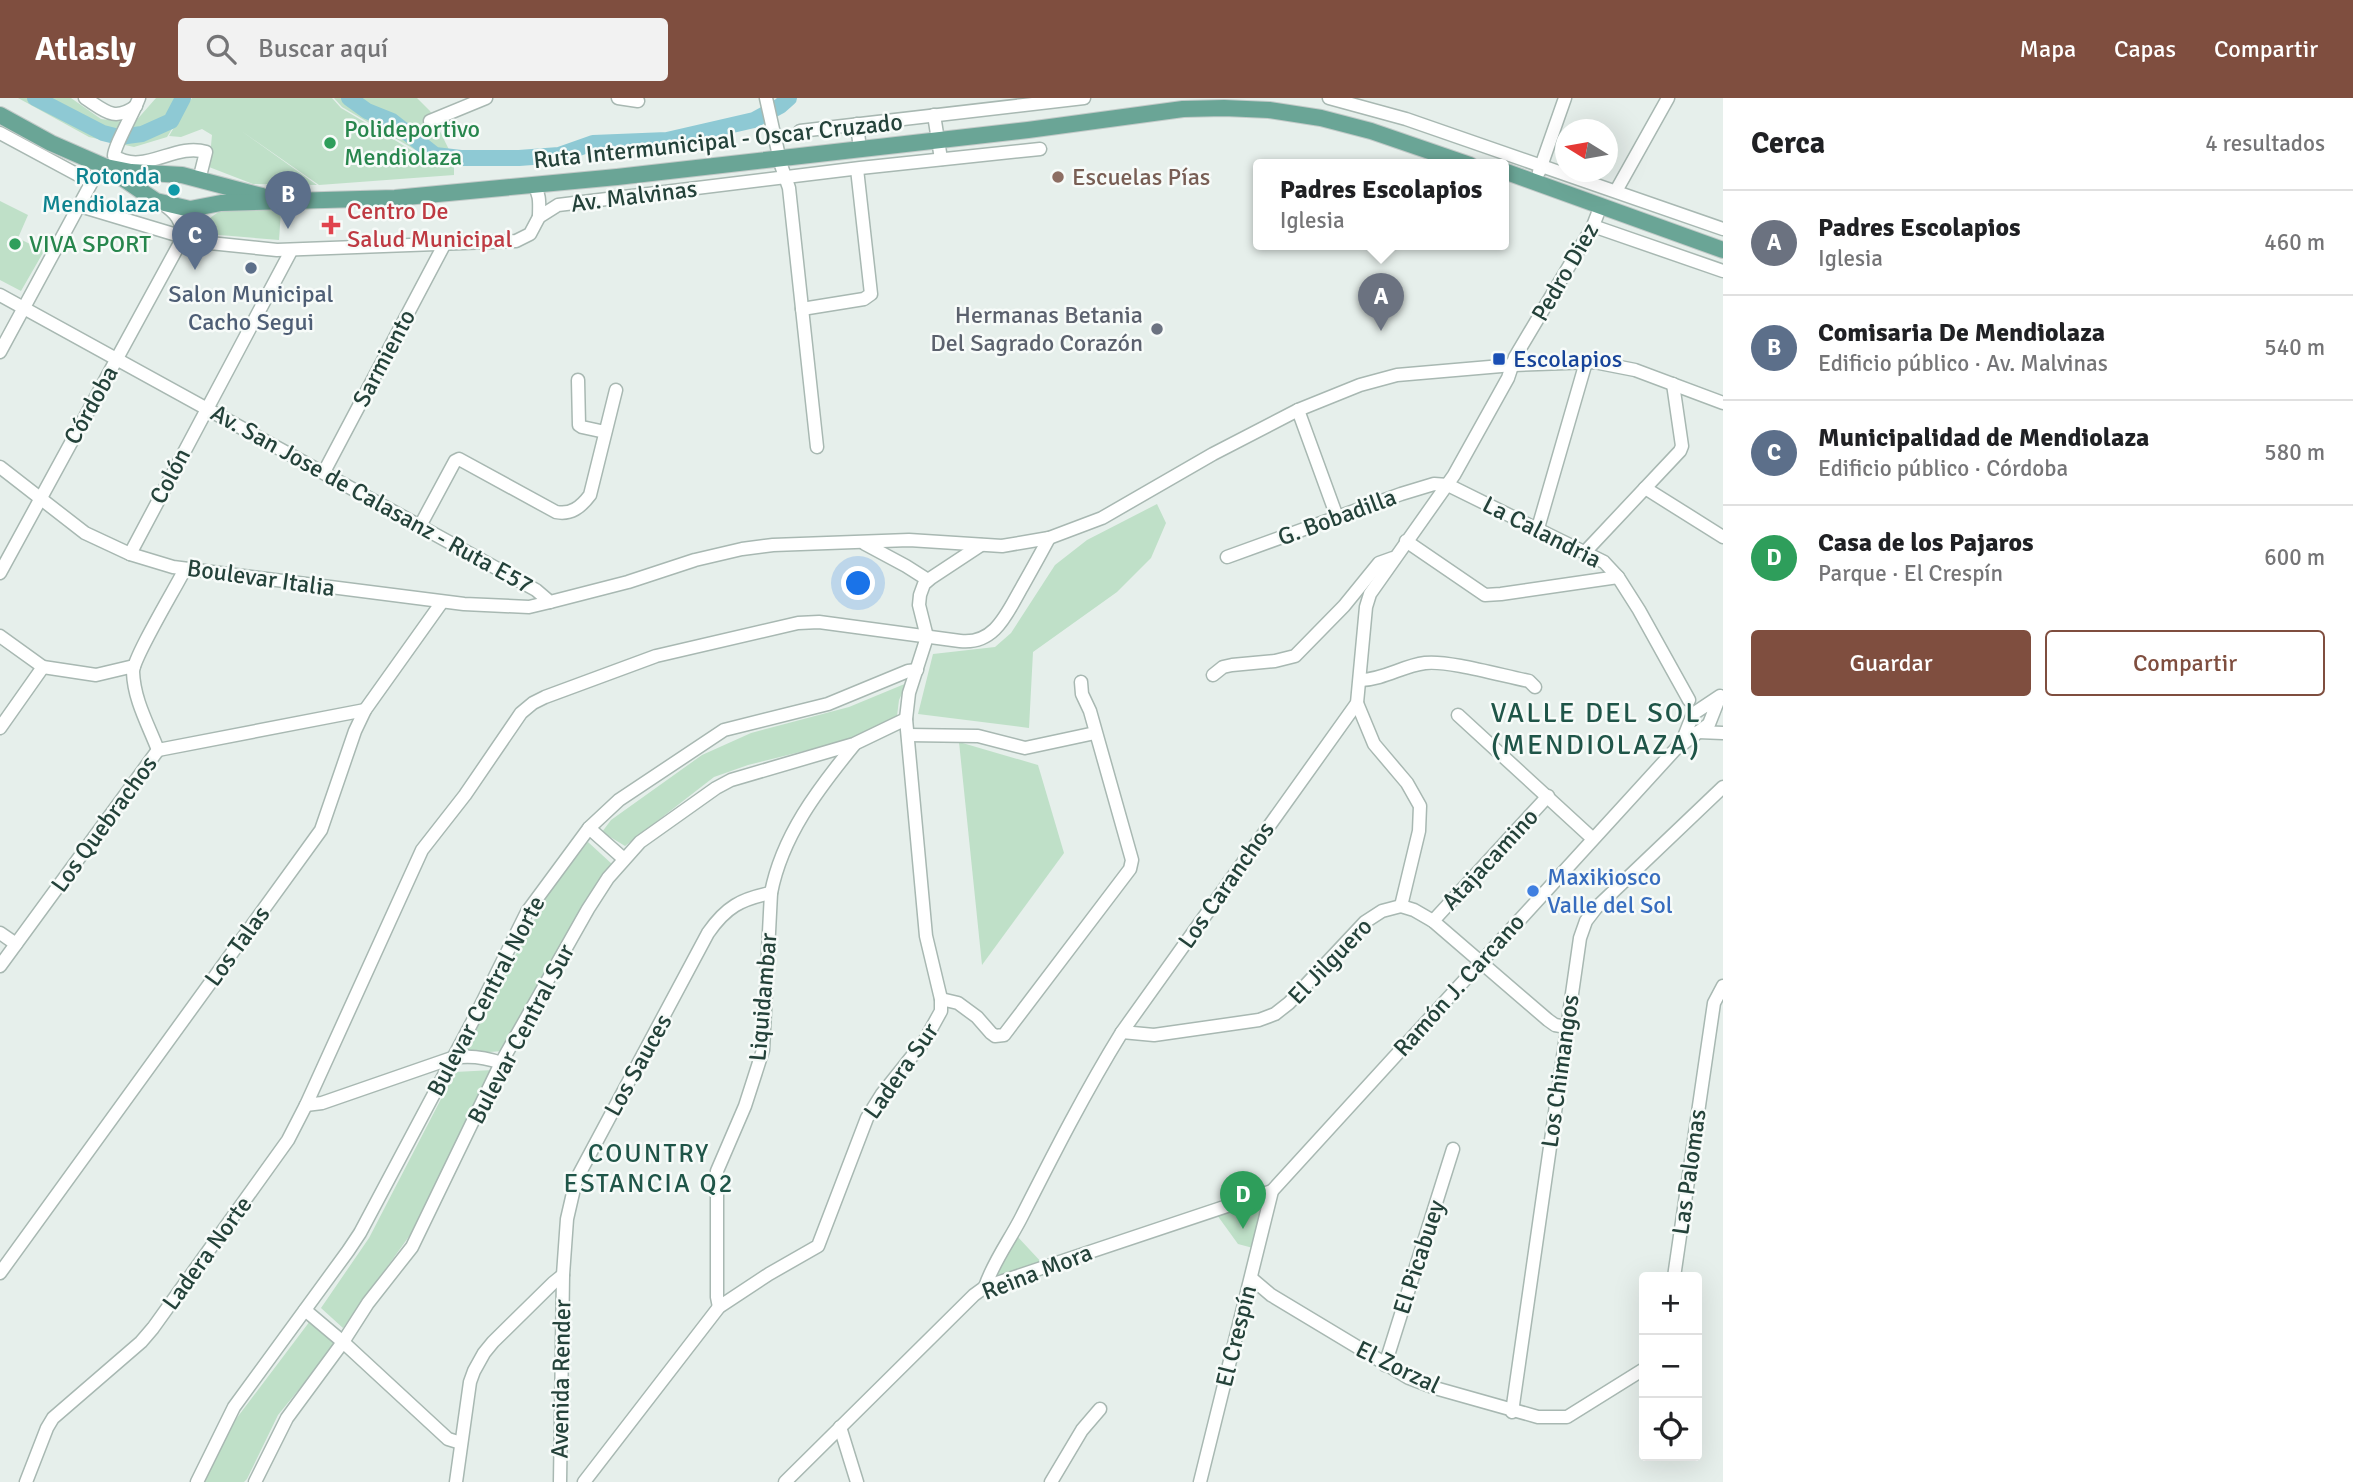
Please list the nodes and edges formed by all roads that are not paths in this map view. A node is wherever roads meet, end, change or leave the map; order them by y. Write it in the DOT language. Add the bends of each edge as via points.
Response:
graph roads {
  1 [pos="85,98"];
  2 [pos="486,98"];
  3 [pos="618,98"];
  4 [pos="766,98"];
  5 [pos="1084,98"];
  6 [pos="1329,98"];
  7 [pos="1565,98"];
  8 [pos="1668,98"];
  9 [pos="638,101"];
  10 [pos="138,102"];
  11 [pos="0,115"];
  12 [pos="430,121"];
  13 [pos="936,129"];
  14 [pos="800,131"];
  15 [pos="858,132"];
  16 [pos="0,133"];
  17 [pos="1040,149"];
  18 [pos="780,154"];
  19 [pos="941,159"];
  20 [pos="1452,159"];
  21 [pos="1468,159"];
  22 [pos="1502,159"];
  23 [pos="1509,162"];
  24 [pos="103,166"];
  25 [pos="857,169"];
  26 [pos="1509,172"];
  27 [pos="159,173"];
  28 [pos="1539,174"];
  29 [pos="617,177"];
  30 [pos="787,178"];
  31 [pos="1509,179"];
  32 [pos="201,181"];
  33 [pos="91,182"];
  34 [pos="723,184"];
  35 [pos="533,185"];
  36 [pos="1616,191"];
  37 [pos="382,197"];
  38 [pos="286,201"];
  39 [pos="159,202"];
  40 [pos="80,206"];
  41 [pos="198,208"];
  42 [pos="1598,214"];
  43 [pos="539,217"];
  44 [pos="1723,229"];
  45 [pos="182,237"];
  46 [pos="444,245"];
  47 [pos="291,251"];
  48 [pos="1723,252"];
  49 [pos="1723,271"];
  50 [pos="0,295"];
  51 [pos="24,307"];
  52 [pos="802,309"];
  53 [pos="0,352"];
  54 [pos="117,358"];
  55 [pos="1586,362"];
  56 [pos="1513,365"];
  57 [pos="578,380"];
  58 [pos="1673,384"];
  59 [pos="616,390"];
  60 [pos="1723,403"];
  61 [pos="206,407"];
  62 [pos="1298,410"];
  63 [pos="605,432"];
  64 [pos="817,447"];
  65 [pos="0,467"];
  66 [pos="324,472"];
  67 [pos="1448,485"];
  68 [pos="1645,488"];
  69 [pos="39,499"];
  70 [pos="1337,517"];
  71 [pos="420,526"];
  72 [pos="1538,528"];
  73 [pos="1723,537"];
  74 [pos="1049,538"];
  75 [pos="1406,541"];
  76 [pos="861,542"];
  77 [pos="981,545"];
  78 [pos="1586,552"];
  79 [pos="130,554"];
  80 [pos="1227,557"];
  81 [pos="1393,558"];
  82 [pos="185,569"];
  83 [pos="0,573"];
  84 [pos="1618,577"];
  85 [pos="928,580"];
  86 [pos="442,602"];
  87 [pos="550,602"];
  88 [pos="0,636"];
  89 [pos="927,637"];
  90 [pos="134,666"];
  91 [pos="43,667"];
  92 [pos="917,670"];
  93 [pos="1213,675"];
  94 [pos="1361,680"];
  95 [pos="1081,682"];
  96 [pos="1535,687"];
  97 [pos="1721,694"];
  98 [pos="1689,700"];
  99 [pos="1357,703"];
  100 [pos="1708,709"];
  101 [pos="365,710"];
  102 [pos="1458,715"];
  103 [pos="906,719"];
  104 [pos="1694,728"];
  105 [pos="0,729"];
  106 [pos="1722,732"];
  107 [pos="1096,733"];
  108 [pos="908,735"];
  109 [pos="854,744"];
  110 [pos="158,750"];
  111 [pos="1723,787"];
  112 [pos="1548,796"];
  113 [pos="589,828"];
  114 [pos="1592,838"];
  115 [pos="624,859"];
  116 [pos="771,893"];
  117 [pos="1401,906"];
  118 [pos="1433,921"];
  119 [pos="0,933"];
  120 [pos="16,944"];
  121 [pos="1479,962"];
  122 [pos="0,966"];
  123 [pos="1723,986"];
  124 [pos="941,999"];
  125 [pos="1566,1027"];
  126 [pos="1122,1032"];
  127 [pos="452,1058"];
  128 [pos="500,1063"];
  129 [pos="306,1105"];
  130 [pos="1453,1149"];
  131 [pos="1272,1191"];
  132 [pos="1675,1272"];
  133 [pos="0,1273"];
  134 [pos="563,1275"];
  135 [pos="1251,1278"];
  136 [pos="985,1287"];
  137 [pos="719,1307"];
  138 [pos="305,1310"];
  139 [pos="344,1342"];
  140 [pos="1385,1365"];
  141 [pos="1639,1372"];
  142 [pos="1100,1409"];
  143 [pos="1512,1412"];
  144 [pos="840,1427"];
  145 [pos="460,1443"];
  146 [pos="26,1482"];
  147 [pos="197,1482"];
  148 [pos="255,1482"];
  149 [pos="456,1482"];
  150 [pos="560,1482"];
  151 [pos="584,1482"];
  152 [pos="785,1482"];
  153 [pos="857,1482"];
  154 [pos="1051,1482"];
  155 [pos="1200,1482"];
  1 -- 10 [label="street" via="118,115"];
  2 -- 12 [label="street"];
  3 -- 9 [label="street"];
  4 -- 18 [label="street"];
  5 -- 13 [label="street"];
  6 -- 22 [label="street" via="1395,115"];
  7 -- 28 [label="street"];
  8 -- 36 [label="street"];
  10 -- 32 [label="street" via="114,156 130,162 187,150 206,152"];
  11 -- 24 [label="main road, Ruta Intermunicipal - Oscar Cruzado"];
  13 -- 15 [label="main road, Ruta Intermunicipal - Oscar Cruzado"];
  13 -- 18 [label="main road, Ruta Intermunicipal - Oscar Cruzado"];
  13 -- 19 [label="street"];
  13 -- 20 [label="main road, Ruta Intermunicipal - Oscar Cruzado" via="1028,130 1183,109 1243,108 1352,125"];
  13 -- 21 [label="main road, Ruta Intermunicipal - Oscar Cruzado" via="1185,104 1249,104 1342,117"];
  14 -- 15 [label="street"];
  15 -- 18 [label="main road, Ruta Intermunicipal - Oscar Cruzado"];
  16 -- 33 [label="street"];
  17 -- 19 [label="street, Av. Malvinas"];
  18 -- 29 [label="main road, Ruta Intermunicipal - Oscar Cruzado"];
  18 -- 30 [label="street"];
  18 -- 37 [label="main road, Ruta Intermunicipal - Oscar Cruzado"];
  19 -- 25 [label="street, Av. Malvinas"];
  23 -- 28 [label="street"];
  24 -- 27 [label="main road, Ruta Intermunicipal - Oscar Cruzado"];
  24 -- 33 [label="street"];
  24 -- 39 [label="main road, Ruta Intermunicipal - Oscar Cruzado"];
  25 -- 30 [label="street, Av. Malvinas"];
  25 -- 52 [label="street" via="872,294"];
  26 -- 28 [label="main road"];
  27 -- 32 [label="main road, Ruta Intermunicipal - Oscar Cruzado"];
  27 -- 39 [label="main road" via="150,186"];
  28 -- 36 [label="street"];
  28 -- 42 [label="main road"];
  29 -- 34 [label="street" via="700,172"];
  29 -- 35 [label="main road, Ruta Intermunicipal - Oscar Cruzado"];
  30 -- 34 [label="street, Av. Malvinas"];
  30 -- 52 [label="street"];
  31 -- 42 [label="main road"];
  32 -- 38 [label="main road, Ruta Intermunicipal - Oscar Cruzado"];
  32 -- 41 [label="main road" via="206,196"];
  33 -- 40 [label="street"];
  34 -- 43 [label="street, Av. Malvinas" via="558,205"];
  35 -- 37 [label="main road, Ruta Intermunicipal - Oscar Cruzado"];
  35 -- 43 [label="street" via="539,197"];
  36 -- 44 [label="street"];
  37 -- 38 [label="main road, Ruta Intermunicipal - Oscar Cruzado"];
  38 -- 41 [label="main road, Ruta Intermunicipal - Oscar Cruzado"];
  39 -- 41 [label="main road, Ruta Intermunicipal - Oscar Cruzado"];
  39 -- 45 [label="street" via="178,216"];
  40 -- 45 [label="street, Av. Malvinas"];
  40 -- 51 [label="street"];
  41 -- 45 [label="street, Córdoba"];
  42 -- 48 [label="main road"];
  42 -- 49 [label="street"];
  42 -- 56 [label="street, Pedro Diez"];
  43 -- 46 [label="street, Av. Malvinas" via="524,239"];
  45 -- 47 [label="street, Av. Malvinas"];
  45 -- 54 [label="street, Córdoba"];
  46 -- 47 [label="street, Av. Malvinas"];
  46 -- 66 [label="street, Sarmiento"];
  47 -- 61 [label="street, Colón"];
  50 -- 51 [label="street, Av. San Jose de Calasanz - Ruta E57"];
  51 -- 53 [label="street"];
  51 -- 54 [label="street, Av. San Jose de Calasanz - Ruta E57"];
  52 -- 64 [label="street"];
  54 -- 61 [label="street, Av. San Jose de Calasanz - Ruta E57"];
  54 -- 69 [label="street, Córdoba"];
  55 -- 56 [label="street, Av. San Jose de Calasanz - Ruta E57"];
  55 -- 58 [label="street, Av. San Jose de Calasanz - Ruta E57" via="1627,367"];
  55 -- 72 [label="street"];
  56 -- 62 [label="street, Av. San Jose de Calasanz - Ruta E57" via="1396,375"];
  56 -- 67 [label="street, Pedro Diez"];
  57 -- 63 [label="street" via="579,425"];
  58 -- 60 [label="street, Av. San Jose de Calasanz - Ruta E57"];
  58 -- 68 [label="street" via="1682,446"];
  59 -- 63 [label="street"];
  61 -- 66 [label="street, Av. San Jose de Calasanz - Ruta E57"];
  61 -- 79 [label="street, Colón"];
  62 -- 70 [label="street"];
  62 -- 74 [label="street, Av. San Jose de Calasanz - Ruta E57" via="1102,518"];
  63 -- 71 [label="street" via="590,495 575,509 556,512 459,459"];
  65 -- 69 [label="street, Boulevar Italia"];
  66 -- 71 [label="street, Av. San Jose de Calasanz - Ruta E57"];
  67 -- 70 [label="street, G. Bobadilla" via="1434,484"];
  67 -- 72 [label="street, La Calandria"];
  67 -- 75 [label="street, Los Caranchos"];
  68 -- 73 [label="street"];
  68 -- 78 [label="street"];
  69 -- 79 [label="street, Boulevar Italia" via="85,533"];
  69 -- 83 [label="street, Córdoba"];
  70 -- 80 [label="street, G. Bobadilla"];
  71 -- 87 [label="street, Av. San Jose de Calasanz - Ruta E57"];
  72 -- 78 [label="street, La Calandria"];
  74 -- 77 [label="street, Av. San Jose de Calasanz - Ruta E57"];
  74 -- 89 [label="street, Ladera Norte" via="1007,616 993,632 968,642"];
  75 -- 81 [label="street, Los Caranchos"];
  75 -- 84 [label="street" via="1485,594"];
  76 -- 77 [label="street, Av. San Jose de Calasanz - Ruta E57"];
  76 -- 85 [label="street"];
  76 -- 87 [label="street, Av. San Jose de Calasanz - Ruta E57" via="773,545 722,553"];
  77 -- 85 [label="street"];
  78 -- 84 [label="street, La Calandria"];
  79 -- 82 [label="street, Boulevar Italia"];
  81 -- 93 [label="street" via="1379,563 1295,656 1223,667"];
  81 -- 94 [label="street, Los Caranchos" via="1367,601"];
  82 -- 86 [label="street, Boulevar Italia"];
  82 -- 90 [label="street"];
  84 -- 98 [label="street, La Calandria"];
  85 -- 89 [label="street, Ladera Sur" via="919,605"];
  86 -- 87 [label="street, Boulevar Italia" via="528,607"];
  86 -- 101 [label="street, Los Talas"];
  88 -- 91 [label="street"];
  89 -- 92 [label="street, Ladera Sur"];
  89 -- 129 [label="street, Ladera Norte" via="798,622 634,662 533,703 510,725 465,795 426,844"];
  90 -- 91 [label="street" via="96,675"];
  90 -- 110 [label="street" via="140,706"];
  91 -- 105 [label="street"];
  92 -- 103 [label="street, Ladera Sur"];
  92 -- 113 [label="street, Bulevar Central Norte" via="815,708 724,730 619,800"];
  94 -- 96 [label="street" via="1431,663 1529,681"];
  94 -- 99 [label="street, Los Caranchos"];
  95 -- 107 [label="street"];
  97 -- 100 [label="street, Ramón J. Carcano"];
  98 -- 100 [label="street, La Calandria"];
  98 -- 104 [label="street, La Calandria"];
  99 -- 117 [label="street, El Jilguero" via="1374,744 1420,806 1419,831"];
  99 -- 126 [label="street, Los Caranchos"];
  100 -- 104 [label="street, Ramón J. Carcano" via="1693,714"];
  100 -- 104 [label="street, Ramón J. Carcano" via="1709,724"];
  100 -- 106 [label="street"];
  101 -- 110 [label="street, Los Quebrachos"];
  101 -- 133 [label="street, Los Talas" via="321,830"];
  102 -- 112 [label="street"];
  103 -- 108 [label="street, Ladera Sur"];
  103 -- 109 [label="street, Bulevar Central Sur"];
  104 -- 106 [label="street"];
  104 -- 114 [label="street, Ramón J. Carcano"];
  107 -- 108 [label="street" via="1025,748 978,736"];
  107 -- 124 [label="street" via="1132,860 1130,869 1004,1035 995,1036 958,1003"];
  108 -- 124 [label="street, Ladera Sur" via="926,936"];
  109 -- 115 [label="street, Bulevar Central Sur" via="731,780 640,842"];
  109 -- 116 [label="street, Liquidambar" via="803,813 783,853"];
  110 -- 120 [label="street, Los Quebrachos"];
  111 -- 125 [label="street, Los Chimangos" via="1586,921"];
  112 -- 114 [label="street"];
  112 -- 118 [label="street, Atajacamino"];
  113 -- 115 [label="street"];
  113 -- 127 [label="street, Bulevar Central Norte" via="527,912"];
  114 -- 121 [label="street, Ramón J. Carcano"];
  115 -- 128 [label="street, Bulevar Central Sur" via="588,909"];
  116 -- 134 [label="street, Los Sauces" via="743,900 727,910 701,945 576,1181 567,1219"];
  116 -- 137 [label="street, Liquidambar" via="763,1050 717,1171"];
  117 -- 118 [label="street"];
  117 -- 126 [label="street, El Jilguero" via="1365,922 1275,1014 1154,1035"];
  118 -- 121 [label="street"];
  119 -- 120 [label="street"];
  120 -- 122 [label="street, Los Quebrachos"];
  121 -- 125 [label="street" via="1548,1020"];
  121 -- 131 [label="street, Ramón J. Carcano"];
  123 -- 132 [label="street, Las Palomas" via="1714,1003"];
  124 -- 137 [label="street, Ladera Sur" via="934,1027 862,1128 818,1246"];
  125 -- 143 [label="street, Los Chimangos"];
  126 -- 136 [label="street, Los Caranchos" via="1090,1083"];
  127 -- 128 [label="street" via="488,1058"];
  127 -- 129 [label="street"];
  127 -- 138 [label="street, Bulevar Central Norte" via="360,1233"];
  128 -- 139 [label="street, Bulevar Central Sur" via="412,1247"];
  129 -- 146 [label="street, Ladera Norte" via="288,1140 153,1328 53,1418"];
  130 -- 140 [label="street, El Picabuey"];
  131 -- 135 [label="street, El Crespín"];
  131 -- 136 [label="street, Reina Mora"];
  134 -- 145 [label="street" via="479,1361 470,1382"];
  134 -- 150 [label="street, Avenida Render"];
  135 -- 140 [label="street, El Zorzal"];
  135 -- 155 [label="street, El Crespín"];
  136 -- 144 [label="street, Reina Mora"];
  137 -- 151 [label="street, Ladera Sur"];
  138 -- 139 [label="street"];
  138 -- 147 [label="street, Bulevar Central Norte" via="234,1407"];
  139 -- 145 [label="street" via="448,1439"];
  139 -- 148 [label="street, Bulevar Central Sur" via="281,1428"];
  140 -- 143 [label="street, El Zorzal" via="1435,1388"];
  141 -- 143 [label="street, El Zorzal" via="1560,1419"];
  142 -- 154 [label="street"];
  144 -- 152 [label="street, Reina Mora"];
  144 -- 153 [label="street"];
  145 -- 149 [label="street"];
}
